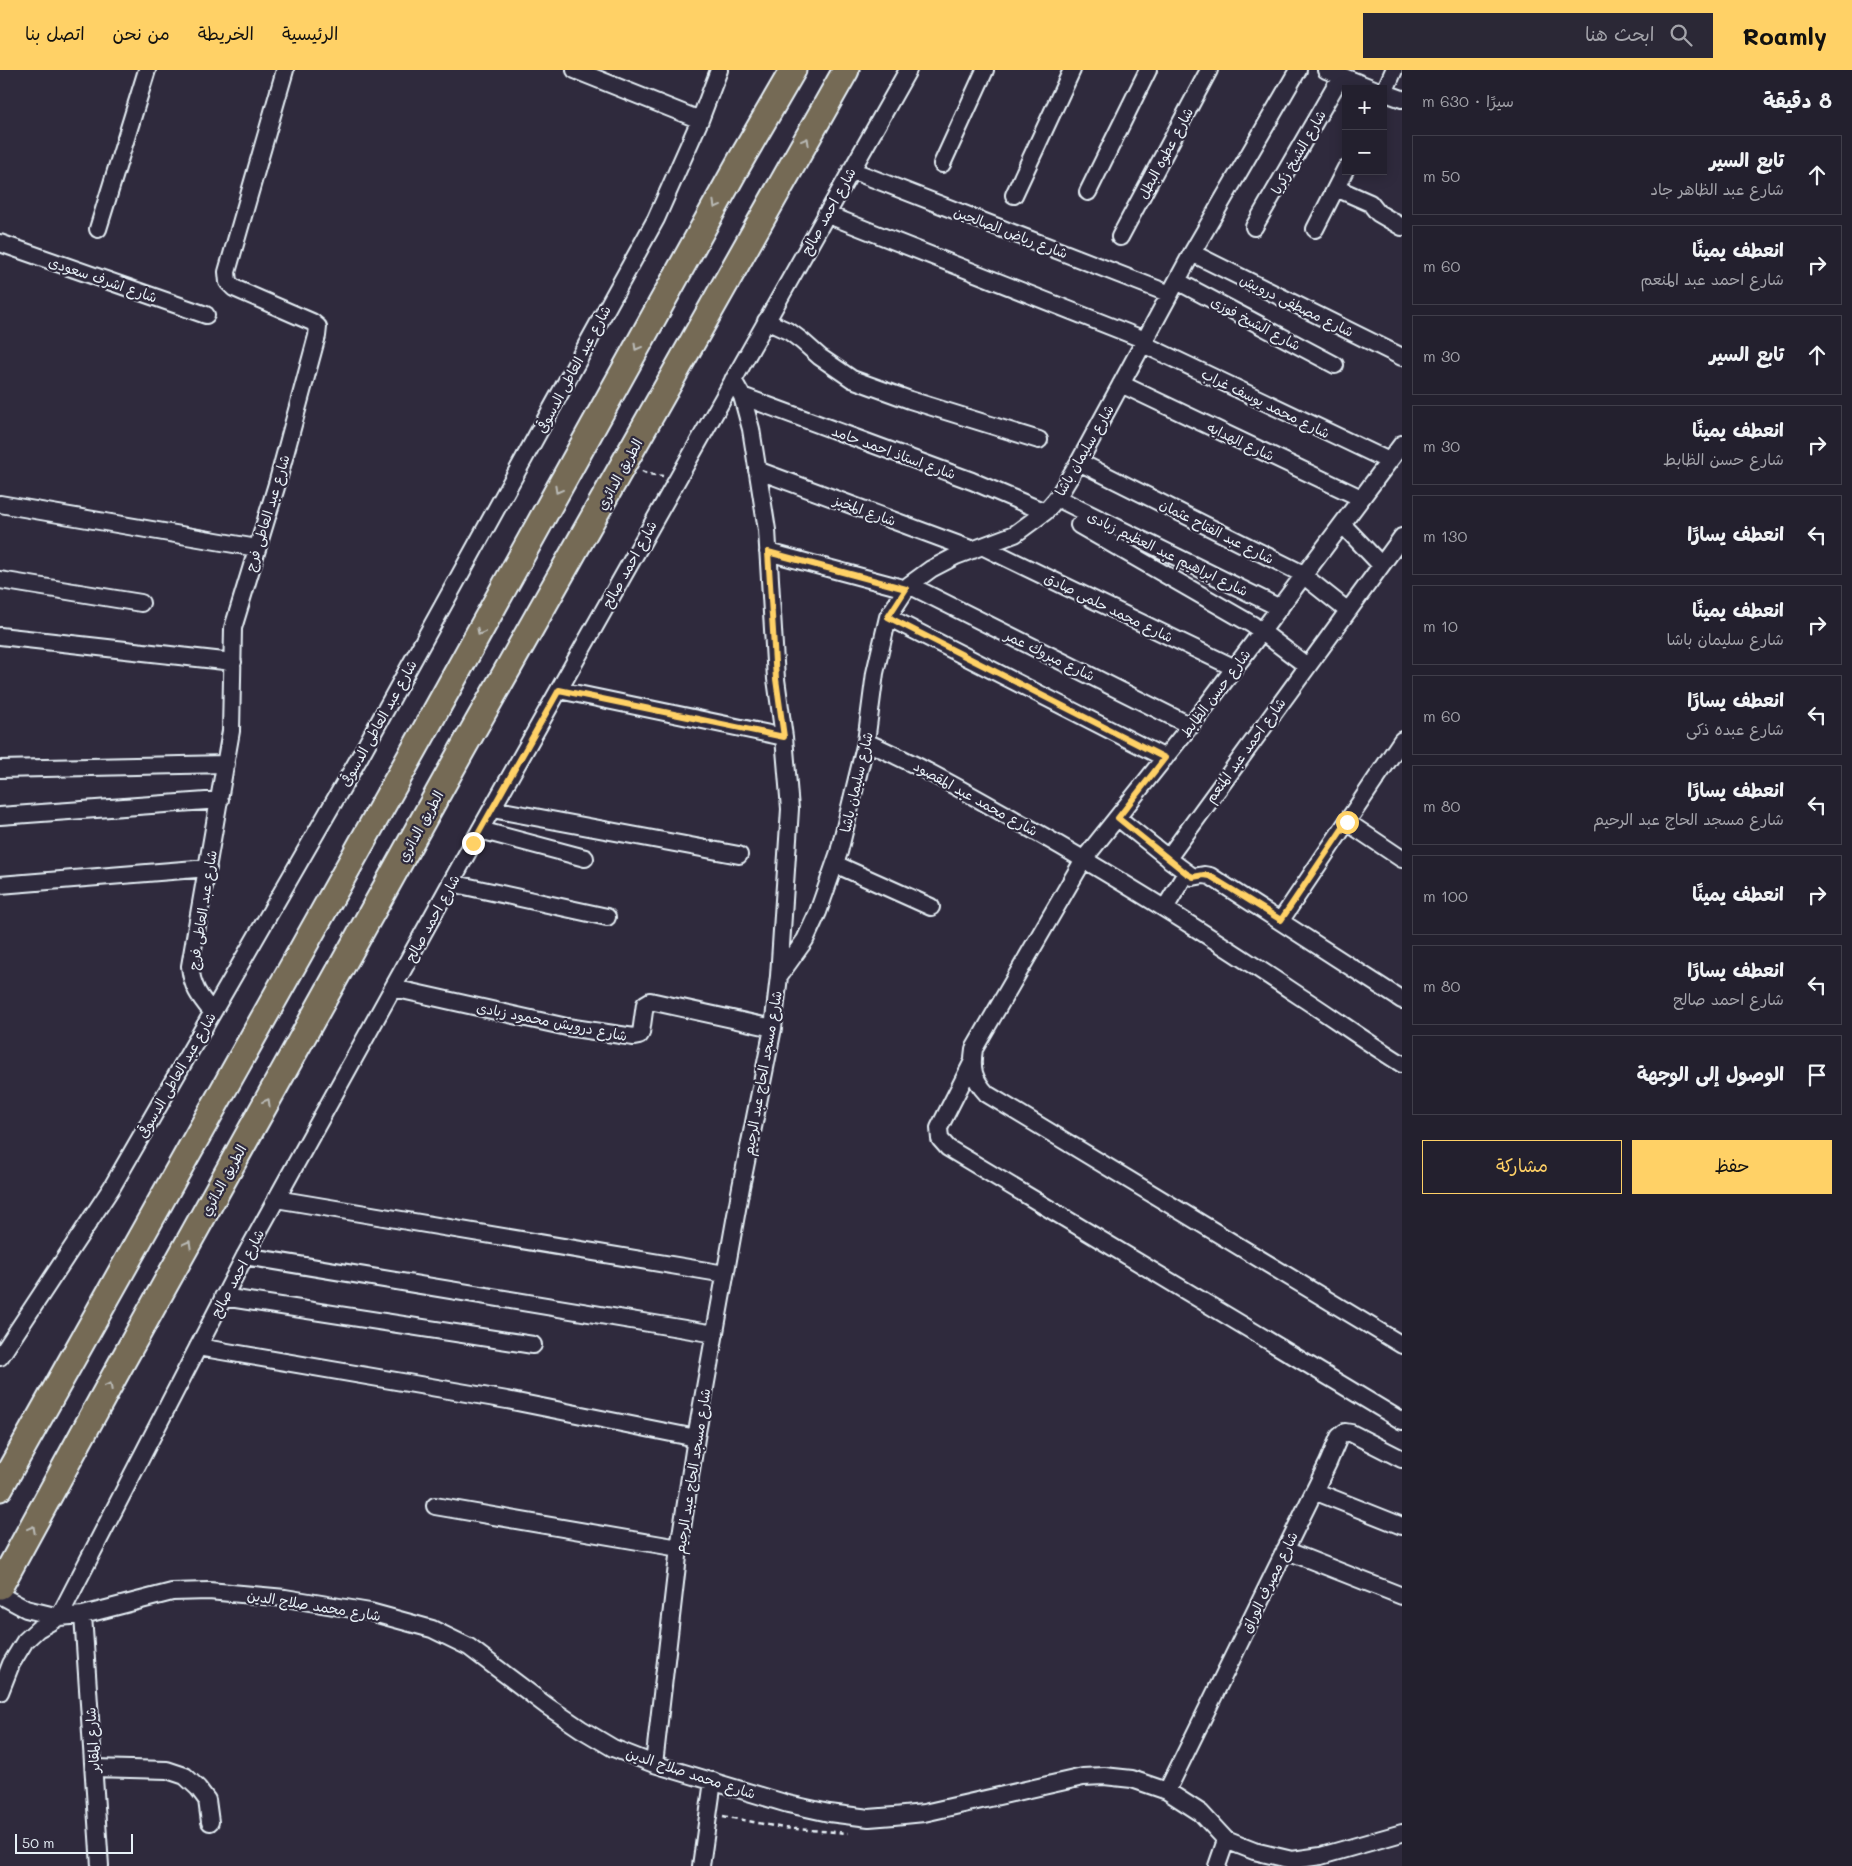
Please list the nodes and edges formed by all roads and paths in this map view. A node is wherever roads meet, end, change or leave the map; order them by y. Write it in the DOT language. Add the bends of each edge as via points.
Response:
graph roads {
  1 [pos="147,70"];
  2 [pos="285,70"];
  3 [pos="575,70"];
  4 [pos="719,70"];
  5 [pos="793,70"];
  6 [pos="846,70"];
  7 [pos="908,70"];
  8 [pos="985,70"];
  9 [pos="1072,70"];
  10 [pos="1148,70"];
  11 [pos="1209,70"];
  12 [pos="1298,70"];
  13 [pos="1326,70"];
  14 [pos="1394,70"];
  15 [pos="1346,75"];
  16 [pos="1367,85"];
  17 [pos="1385,85"];
  18 [pos="1387,94"];
  19 [pos="1402,99"];
  20 [pos="700,120"];
  21 [pos="942,164"];
  22 [pos="851,170"];
  23 [pos="1342,175"];
  24 [pos="1336,188"];
  25 [pos="1088,192"];
  26 [pos="1014,195"];
  27 [pos="826,214"];
  28 [pos="1254,227"];
  29 [pos="1402,227"];
  30 [pos="98,229"];
  31 [pos="1314,229"];
  32 [pos="1120,237"];
  33 [pos="0,243"];
  34 [pos="1192,253"];
  35 [pos="1174,288"];
  36 [pos="206,315"];
  37 [pos="766,321"];
  38 [pos="1144,342"];
  39 [pos="1402,357"];
  40 [pos="1335,365"];
  41 [pos="733,380"];
  42 [pos="1121,384"];
  43 [pos="742,396"];
  44 [pos="1039,440"];
  45 [pos="1402,444"];
  46 [pos="1388,461"];
  47 [pos="1080,462"];
  48 [pos="758,470"];
  49 [pos="1057,498"];
  50 [pos="1361,498"];
  51 [pos="0,504"];
  52 [pos="1045,512"];
  53 [pos="1342,524"];
  54 [pos="1079,525"];
  55 [pos="1402,537"];
  56 [pos="257,548"];
  57 [pos="978,548"];
  58 [pos="768,552"];
  59 [pos="1381,565"];
  60 [pos="1304,576"];
  61 [pos="0,580"];
  62 [pos="908,587"];
  63 [pos="141,603"];
  64 [pos="1280,608"];
  65 [pos="1348,611"];
  66 [pos="888,617"];
  67 [pos="1261,632"];
  68 [pos="0,636"];
  69 [pos="233,662"];
  70 [pos="1307,666"];
  71 [pos="1235,668"];
  72 [pos="559,690"];
  73 [pos="1191,726"];
  74 [pos="784,737"];
  75 [pos="1402,740"];
  76 [pos="866,742"];
  77 [pos="1165,758"];
  78 [pos="226,764"];
  79 [pos="0,768"];
  80 [pos="220,800"];
  81 [pos="492,809"];
  82 [pos="0,816"];
  83 [pos="1118,818"];
  84 [pos="1347,822"];
  85 [pos="480,830"];
  86 [pos="740,855"];
  87 [pos="585,858"];
  88 [pos="1168,858"];
  89 [pos="1084,859"];
  90 [pos="1402,859"];
  91 [pos="835,864"];
  92 [pos="208,868"];
  93 [pos="1186,873"];
  94 [pos="451,883"];
  95 [pos="0,885"];
  96 [pos="930,907"];
  97 [pos="1164,908"];
  98 [pos="607,917"];
  99 [pos="1281,920"];
  100 [pos="779,976"];
  101 [pos="393,988"];
  102 [pos="1402,1000"];
  103 [pos="212,1012"];
  104 [pos="773,1028"];
  105 [pos="972,1063"];
  106 [pos="1402,1064"];
  107 [pos="276,1199"];
  108 [pos="245,1256"];
  109 [pos="725,1274"];
  110 [pos="224,1297"];
  111 [pos="715,1334"];
  112 [pos="533,1345"];
  113 [pos="1402,1346"];
  114 [pos="198,1347"];
  115 [pos="0,1357"];
  116 [pos="1402,1421"];
  117 [pos="696,1438"];
  118 [pos="1402,1459"];
  119 [pos="0,1488"];
  120 [pos="1314,1491"];
  121 [pos="436,1506"];
  122 [pos="1402,1526"];
  123 [pos="679,1548"];
  124 [pos="1285,1550"];
  125 [pos="4,1579"];
  126 [pos="0,1595"];
  127 [pos="1402,1596"];
  128 [pos="84,1615"];
  129 [pos="59,1616"];
  130 [pos="0,1692"];
  131 [pos="654,1764"];
  132 [pos="94,1768"];
  133 [pos="714,1781"];
  134 [pos="1167,1791"];
  135 [pos="210,1822"];
  136 [pos="1402,1833"];
  137 [pos="1226,1840"];
  138 [pos="100,1866"];
  139 [pos="702,1866"];
  140 [pos="1217,1866"];
  1 -- 30 [label="street"];
  2 -- 56 [label="street, شارع عبد العاطى فرج" via="227,272 228,282 234,288 318,327"];
  3 -- 20 [label="street"];
  4 -- 20 [label="street, شارع عبد العاطى الدسوقى"];
  5 -- 119 [label="highway, one-way"];
  125 -- 6 [label="highway, الطريق الدائري, one-way" via="443,785"];
  7 -- 22 [label="street, شارع احمد صالح"];
  8 -- 21 [label="street"];
  9 -- 26 [label="street"];
  10 -- 25 [label="street"];
  11 -- 32 [label="street, شارع عطوه البطل"];
  12 -- 34 [label="street, شارع سليمان باشا"];
  13 -- 15 [label="street"];
  14 -- 17 [label="street"];
  15 -- 16 [label="street"];
  15 -- 28 [label="street, شارع الشيخ زكريا"];
  18 -- 19 [label="street"];
  20 -- 103 [label="street, شارع عبد العاطى الدسوقى" via="656,219 358,760"];
  22 -- 27 [label="street, شارع احمد صالح"];
  22 -- 35 [label="street, شارع رياض الصالحين"];
  23 -- 24 [label="street"];
  24 -- 29 [label="street" via="1370,203 1378,213"];
  24 -- 31 [label="street"];
  27 -- 37 [label="street, شارع احمد صالح"];
  27 -- 38 [label="street, شارع محمد يوسف غراب"];
  33 -- 36 [label="street, شارع اشرف سعودى"];
  34 -- 35 [label="street, شارع سليمان باشا"];
  34 -- 39 [label="street, شارع مصطفى درويش"];
  35 -- 38 [label="street, شارع سليمان باشا"];
  35 -- 40 [label="street, شارع الشيخ فوزى"];
  37 -- 41 [label="street, شارع احمد صالح"];
  37 -- 44 [label="street" via="790,332 852,379"];
  38 -- 42 [label="street, شارع سليمان باشا"];
  38 -- 46 [label="street, شارع محمد يوسف غراب"];
  41 -- 43 [label="street, شارع مسجد الحاج عبد الرحيم"];
  41 -- 72 [label="street, شارع احمد صالح"];
  42 -- 47 [label="street, شارع سليمان باشا"];
  42 -- 50 [label="street, شارع الهدايه"];
  43 -- 48 [label="street, شارع مسجد الحاج عبد الرحيم"];
  43 -- 52 [label="street, شارع استاذ احمد حامد" via="964,478"];
  45 -- 46 [label="street, شارع حسن الظابط"];
  46 -- 50 [label="street, شارع حسن الظابط"];
  47 -- 49 [label="street, شارع سليمان باشا"];
  47 -- 60 [label="street, شارع عبد الفتاح عثمان"];
  48 -- 57 [label="street, شارع المخبز"];
  48 -- 58 [label="street, شارع مسجد الحاج عبد الرحيم"];
  49 -- 52 [label="street, شارع سليمان باشا"];
  49 -- 64 [label="street, شارع ابراهيم عبد العظيم زبادى"];
  50 -- 53 [label="street, شارع حسن الظابط"];
  51 -- 56 [label="street"];
  52 -- 57 [label="street, شارع سليمان باشا" via="1015,534"];
  53 -- 59 [label="street"];
  53 -- 60 [label="street, شارع حسن الظابط"];
  54 -- 67 [label="street"];
  55 -- 59 [label="street, شارع احمد عبد المنعم"];
  56 -- 69 [label="street, شارع عبد العاطى فرج" via="233,628"];
  57 -- 62 [label="street, شارع سليمان باشا" via="931,569"];
  57 -- 71 [label="street, شارع محمد حلمى صادق"];
  58 -- 62 [label="street, شارع مبروك عمر"];
  58 -- 74 [label="street, شارع مسجد الحاج عبد الرحيم" via="776,679"];
  59 -- 65 [label="street, شارع احمد عبد المنعم"];
  60 -- 64 [label="street, شارع حسن الظابط"];
  60 -- 65 [label="street, شارع عبد الفتاح عثمان"];
  61 -- 63 [label="street"];
  62 -- 66 [label="street, شارع سليمان باشا"];
  62 -- 73 [label="street, شارع مبروك عمر"];
  64 -- 67 [label="street, شارع حسن الظابط"];
  65 -- 70 [label="street, شارع احمد عبد المنعم"];
  66 -- 76 [label="street, شارع سليمان باشا" via="875,673"];
  66 -- 77 [label="street"];
  67 -- 70 [label="street"];
  67 -- 71 [label="street, شارع حسن الظابط"];
  68 -- 69 [label="street"];
  69 -- 78 [label="street, شارع عبد العاطى فرج" via="231,731"];
  70 -- 88 [label="street, شارع احمد عبد المنعم"];
  71 -- 73 [label="street, شارع حسن الظابط"];
  72 -- 74 [label="street"];
  72 -- 81 [label="street, شارع احمد صالح"];
  73 -- 77 [label="street, شارع حسن الظابط"];
  74 -- 100 [label="street, شارع مسجد الحاج عبد الرحيم" via="790,809"];
  75 -- 84 [label="street"];
  76 -- 89 [label="street, شارع محمد عبد المقصود" via="939,776"];
  76 -- 91 [label="street, شارع سليمان باشا"];
  77 -- 83 [label="street, شارع حسن الظابط"];
  78 -- 79 [label="street"];
  78 -- 80 [label="street, شارع عبد العاطى فرج"];
  80 -- 82 [label="street"];
  80 -- 92 [label="street, شارع عبد العاطى فرج"];
  81 -- 85 [label="street, شارع احمد صالح"];
  81 -- 86 [label="street"];
  83 -- 88 [label="street"];
  83 -- 89 [label="street, شارع حسن الظابط"];
  84 -- 90 [label="street"];
  84 -- 99 [label="street"];
  85 -- 87 [label="street"];
  85 -- 94 [label="street, شارع احمد صالح"];
  88 -- 93 [label="street"];
  89 -- 97 [label="street, شارع محمد عبد المقصود"];
  89 -- 105 [label="street, شارع حسن الظابط" via="974,1049"];
  91 -- 96 [label="street"];
  91 -- 100 [label="street, شارع سليمان باشا" via="805,940"];
  92 -- 95 [label="street"];
  92 -- 103 [label="street, شارع عبد العاطى فرج" via="190,966 192,981"];
  93 -- 97 [label="street"];
  93 -- 99 [label="street" via="1193,877 1210,876"];
  94 -- 98 [label="street"];
  94 -- 101 [label="street, شارع احمد صالح"];
  97 -- 106 [label="street, شارع محمد عبد المقصود"];
  99 -- 102 [label="street"];
  100 -- 104 [label="street, شارع مسجد الحاج عبد الرحيم"];
  101 -- 104 [label="street, شارع درويش محمود زبادى" via="567,1027 634,1037 641,1033 645,1004 650,1001"];
  101 -- 107 [label="street, شارع احمد صالح"];
  103 -- 115 [label="street, شارع عبد العاطى الدسوقى" via="112,1187"];
  104 -- 109 [label="street, شارع مسجد الحاج عبد الرحيم"];
  105 -- 113 [label="street" via="978,1085 987,1094"];
  105 -- 116 [label="street, شارع حسن الظابط" via="939,1128 940,1139 948,1148"];
  107 -- 108 [label="street, شارع احمد صالح"];
  107 -- 109 [label="street"];
  108 -- 110 [label="street, شارع احمد صالح"];
  108 -- 111 [label="street"];
  109 -- 111 [label="street, شارع مسجد الحاج عبد الرحيم"];
  110 -- 112 [label="street"];
  110 -- 114 [label="street, شارع احمد صالح"];
  111 -- 117 [label="street, شارع مسجد الحاج عبد الرحيم"];
  114 -- 117 [label="street" via="497,1398"];
  114 -- 129 [label="street, شارع احمد صالح"];
  117 -- 123 [label="street, شارع مسجد الحاج عبد الرحيم"];
  118 -- 120 [label="street, شارع مصرف الوراق" via="1344,1432"];
  120 -- 122 [label="street"];
  120 -- 124 [label="street, شارع مصرف الوراق"];
  121 -- 123 [label="street"];
  123 -- 131 [label="street, شارع مسجد الحاج عبد الرحيم"];
  124 -- 127 [label="street"];
  124 -- 134 [label="street, شارع مصرف الوراق"];
  126 -- 129 [label="street" via="26,1609"];
  128 -- 129 [label="street, شارع محمد صلاح الدين"];
  128 -- 131 [label="street, شارع محمد صلاح الدين" via="172,1592 209,1591 285,1598 370,1612 432,1629 469,1646 581,1729 614,1748"];
  128 -- 132 [label="street, شارع المقابر"];
  129 -- 130 [label="street, شارع محمد صلاح الدين" via="25,1641"];
  131 -- 133 [label="street, شارع محمد صلاح الدين"];
  132 -- 135 [label="street" via="167,1770 185,1776 207,1800"];
  132 -- 138 [label="street, شارع المقابر"];
  133 -- 134 [label="street, شارع محمد صلاح الدين" via="788,1804 869,1818 924,1813 1083,1777 1132,1779"];
  133 -- 139 [label="street"];
  134 -- 137 [label="street, شارع محمد صلاح الدين" via="1201,1813"];
  136 -- 137 [label="street, شارع محمد صلاح الدين" via="1321,1856 1292,1860"];
  137 -- 140 [label="street"];
}
